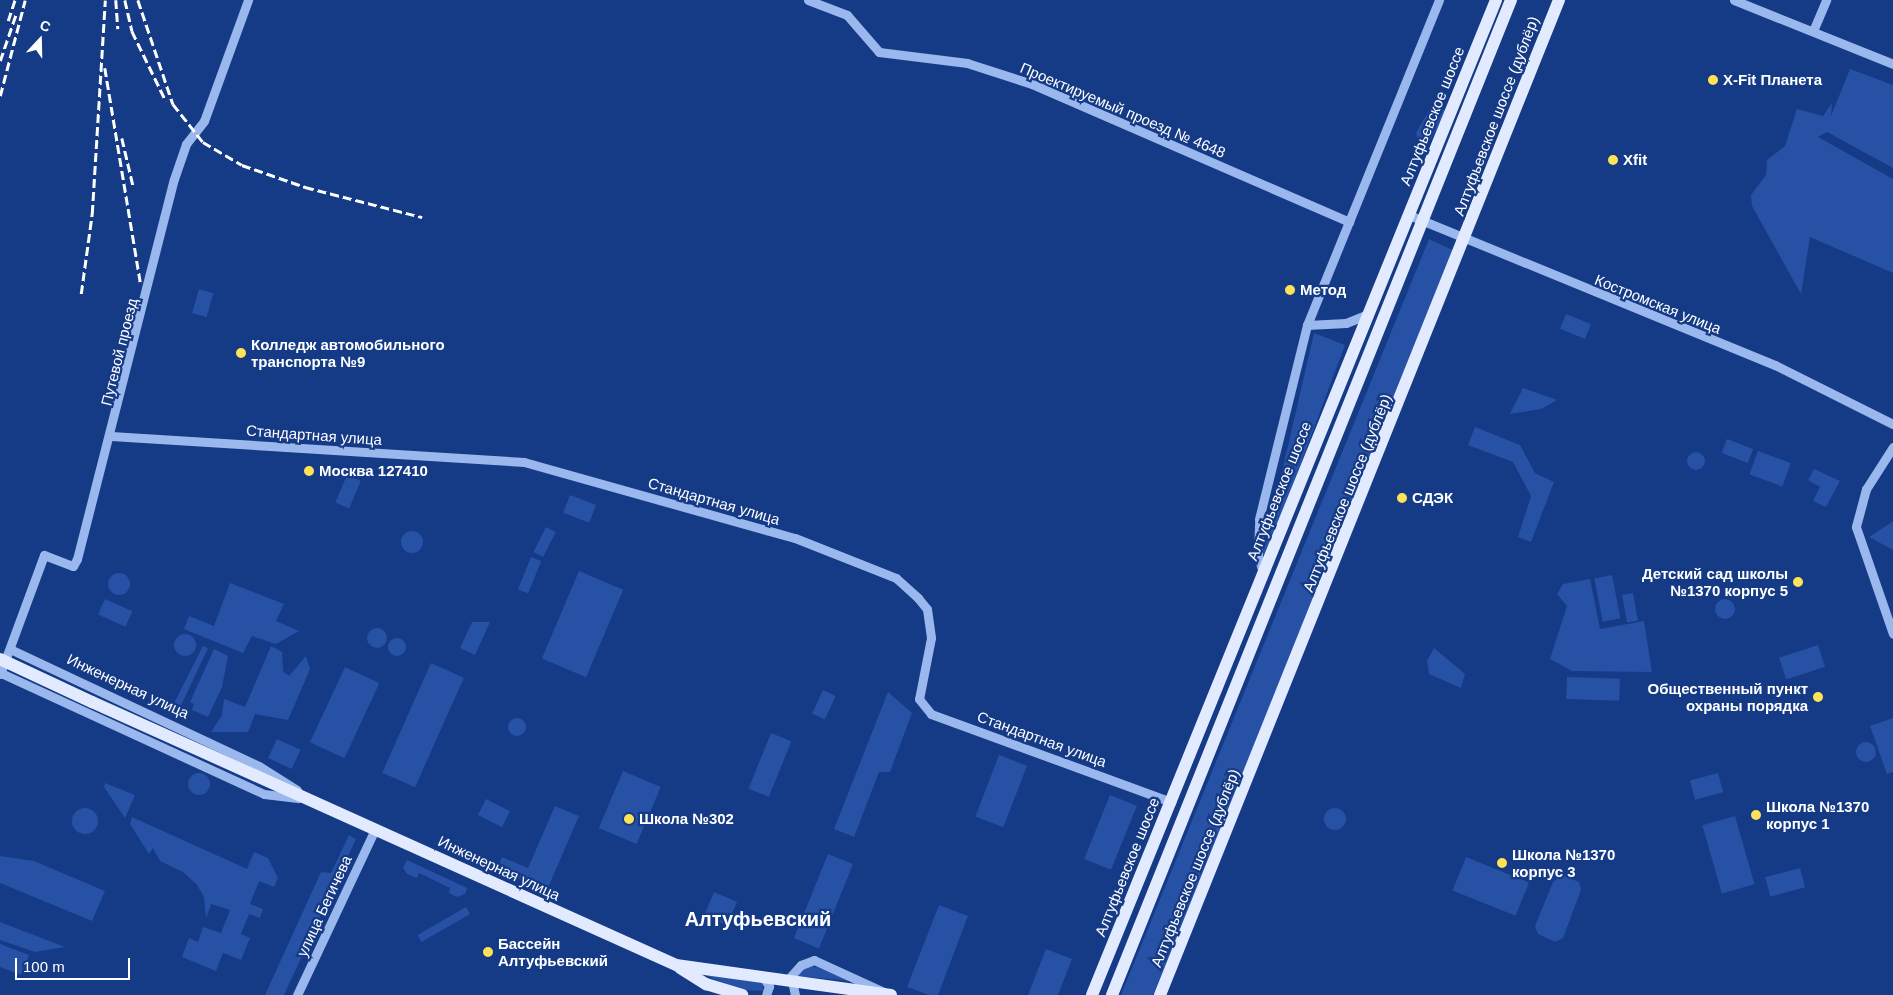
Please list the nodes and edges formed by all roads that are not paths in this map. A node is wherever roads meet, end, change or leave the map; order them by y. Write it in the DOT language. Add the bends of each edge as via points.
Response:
graph roads {
  1 [pos="248,0"];
  2 [pos="808,0"];
  3 [pos="1439,0"];
  4 [pos="1496,0"];
  5 [pos="1512,0"];
  6 [pos="1559,0"];
  7 [pos="1734,0"];
  8 [pos="1826,0"];
  9 [pos="1812,32"];
  10 [pos="1893,64"];
  11 [pos="1409,215"];
  12 [pos="1349,222"];
  13 [pos="1424,222"];
  14 [pos="1465,241"];
  15 [pos="1370,312"];
  16 [pos="1307,325"];
  17 [pos="1893,424"];
  18 [pos="111,436"];
  19 [pos="1893,447"];
  20 [pos="1263,574"];
  21 [pos="1893,634"];
  22 [pos="10,649"];
  23 [pos="0,660"];
  24 [pos="0,673"];
  25 [pos="308,800"];
  26 [pos="1171,802"];
  27 [pos="375,829"];
  28 [pos="676,965"];
  29 [pos="763,977"];
  30 [pos="789,981"];
  31 [pos="890,994"];
  32 [pos="297,995"];
  33 [pos="742,995"];
  34 [pos="766,995"];
  35 [pos="795,995"];
  36 [pos="1092,995"];
  37 [pos="1112,995"];
  38 [pos="1160,995"];
  1 -- 18 [label="street, Путевой проезд" via="204,121 186,144 174,179"];
  2 -- 12 [label="street, Проектируемый проезд № 4648" via="846,16 879,52 967,63 1032,84"];
  3 -- 12 [label="street"];
  4 -- 11 [label="main road, Алтуфьевское шоссе"];
  5 -- 13 [label="main road, Алтуфьевское шоссе"];
  6 -- 14 [label="main road, Алтуфьевское шоссе (дублёр)"];
  7 -- 9 [label="street"];
  8 -- 9 [label="street"];
  9 -- 10 [label="street"];
  11 -- 13 [label="street, Костромская улица"];
  11 -- 15 [label="main road, Алтуфьевское шоссе"];
  12 -- 16 [label="street"];
  13 -- 14 [label="street, Костромская улица"];
  13 -- 37 [label="main road, Алтуфьевское шоссе"];
  14 -- 17 [label="street, Костромская улица" via="1775,366"];
  14 -- 38 [label="main road, Алтуфьевское шоссе (дублёр)"];
  15 -- 16 [label="street" via="1346,323"];
  15 -- 20 [label="main road, Алтуфьевское шоссе"];
  16 -- 20 [label="street" via="1259,519 1258,555"];
  18 -- 22 [label="street, Путевой проезд" via="77,559 72,566 44,555"];
  18 -- 26 [label="street, Стандартная улица" via="524,462 795,538 896,578 918,598 927,610 931,638 919,699 931,714"];
  19 -- 21 [label="street" via="1866,489 1856,527"];
  20 -- 26 [label="main road, Алтуфьевское шоссе"];
  22 -- 24 [label="street, Путевой проезд"];
  22 -- 25 [label="street, Инженерная улица" via="259,766"];
  23 -- 25 [label="main road, bridge"];
  24 -- 25 [label="street, Инженерная улица" via="264,794"];
  25 -- 27 [label="main road, Инженерная улица"];
  26 -- 36 [label="main road, Алтуфьевское шоссе"];
  27 -- 28 [label="main road, Инженерная улица"];
  27 -- 32 [label="street, улица Бегичева"];
  28 -- 29 [label="main road, Инженерная улица"];
  28 -- 33 [label="main road, Инженерная улица" via="706,984"];
  29 -- 30 [label="main road, Инженерная улица"];
  29 -- 34 [label="street" via="769,986"];
  30 -- 31 [label="main road, Инженерная улица"];
  30 -- 31 [label="street" via="801,965 814,960"];
  30 -- 35 [label="street"];
}
